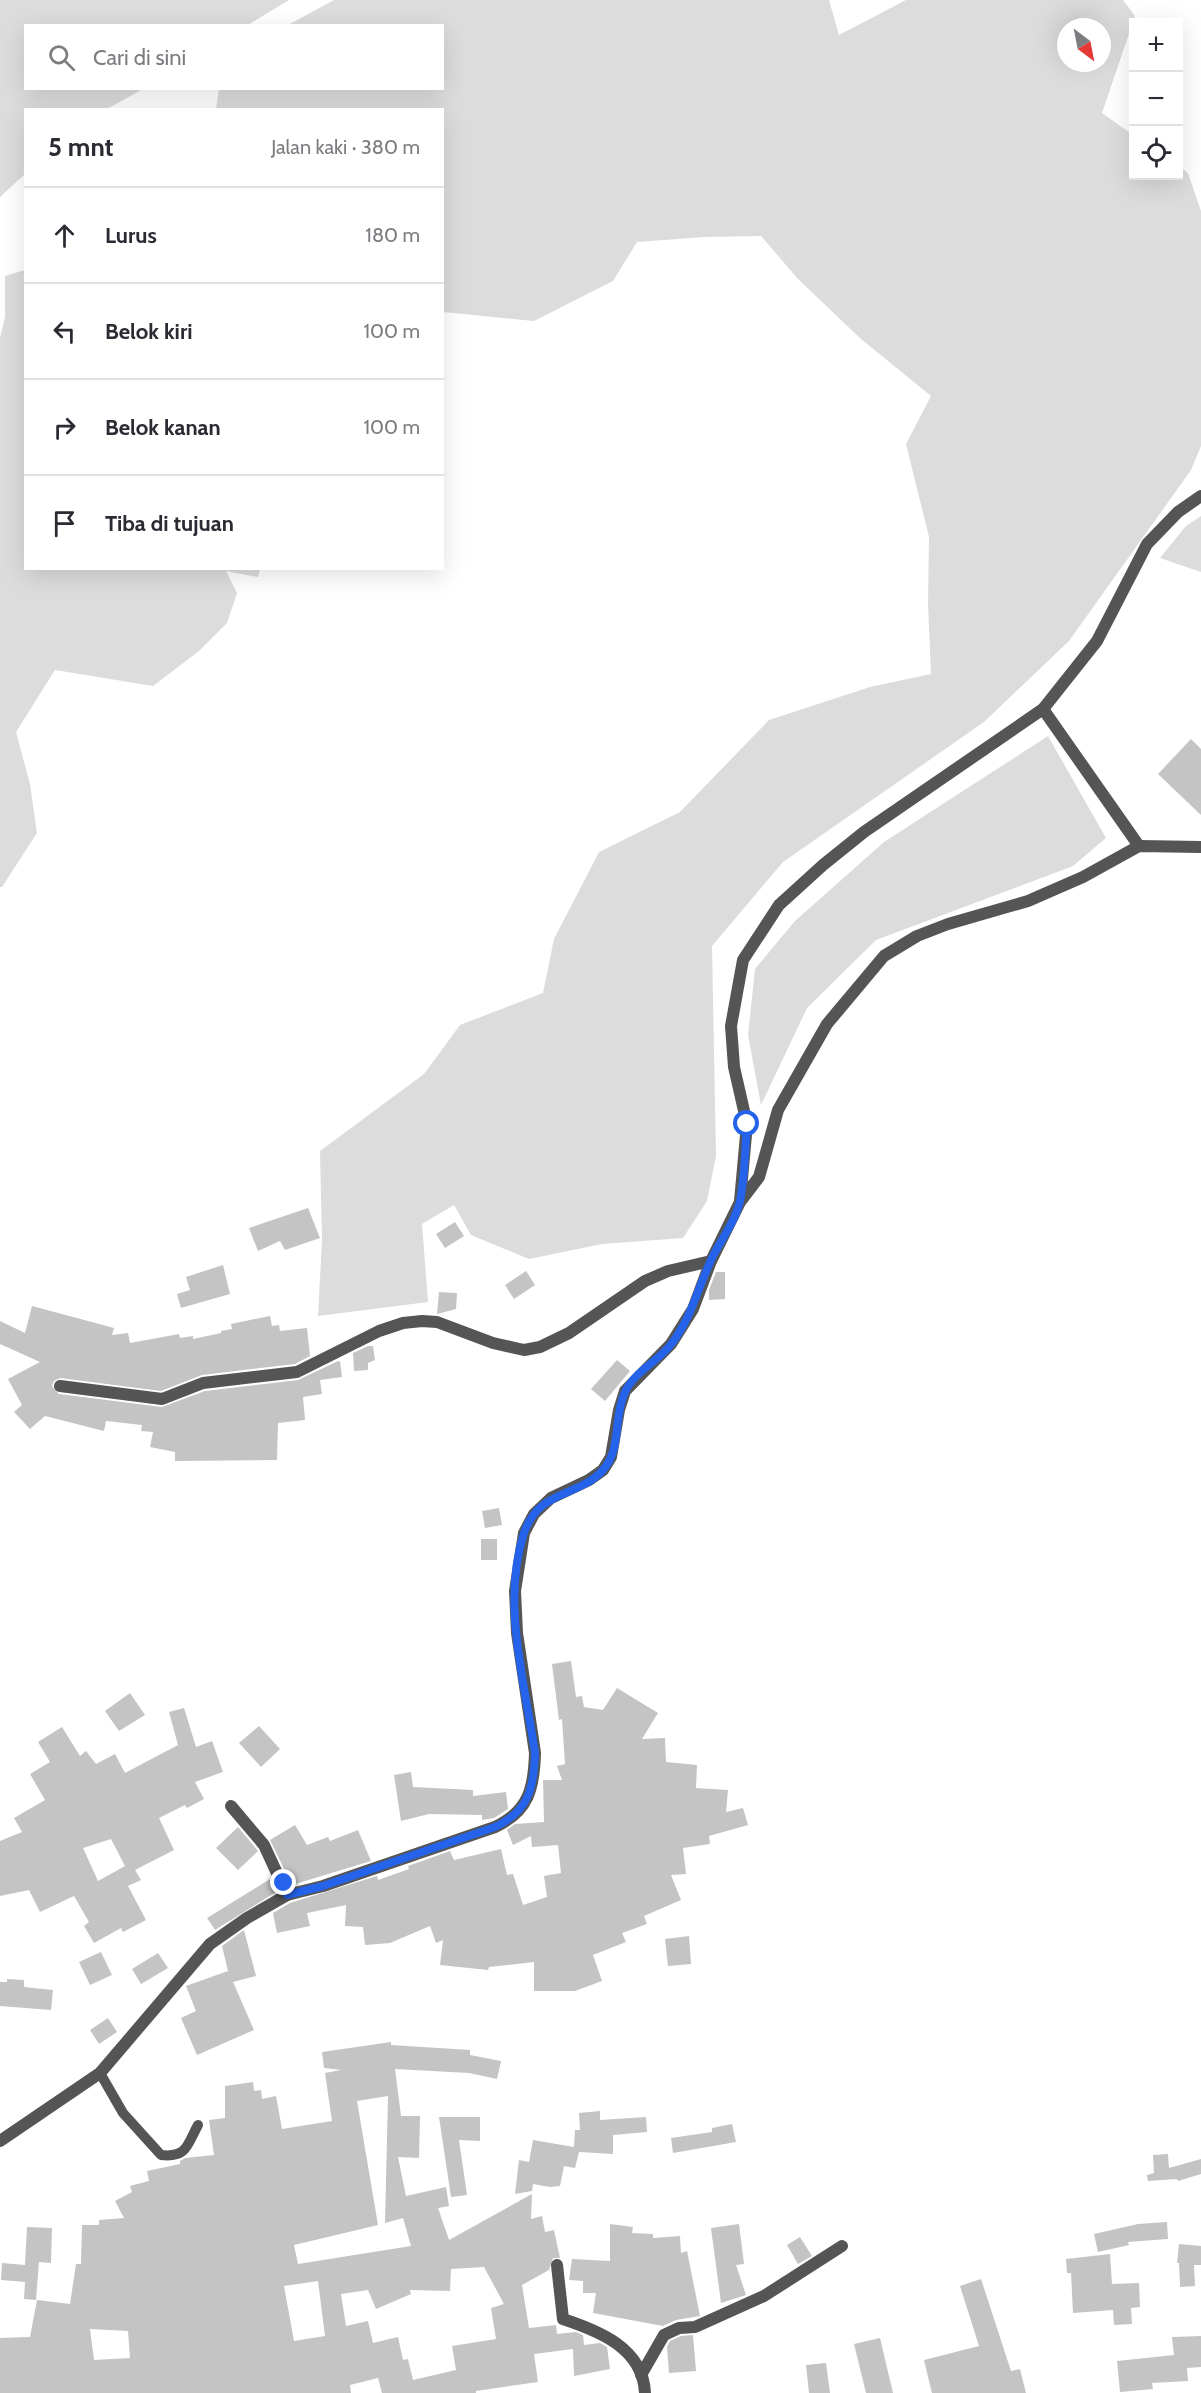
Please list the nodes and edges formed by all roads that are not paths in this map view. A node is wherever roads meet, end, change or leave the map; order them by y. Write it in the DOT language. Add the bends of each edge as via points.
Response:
graph roads {
  1 [pos="1201,496"];
  2 [pos="1043,709"];
  3 [pos="1139,846"];
  4 [pos="1201,847"];
  5 [pos="740,1202"];
  6 [pos="711,1261"];
  7 [pos="60,1386"];
  8 [pos="231,1806"];
  9 [pos="287,1895"];
  10 [pos="100,2073"];
  11 [pos="198,2125"];
  12 [pos="0,2141"];
  13 [pos="842,2246"];
  14 [pos="557,2265"];
  15 [pos="641,2376"];
  16 [pos="645,2393"];
  1 -- 2 [label="street" via="1178,512 1147,544 1097,641"];
  2 -- 3 [label="street"];
  2 -- 5 [label="street" via="864,831 823,865 779,905 743,960 731,1026 734,1068 747,1124"];
  3 -- 4 [label="street"];
  3 -- 5 [label="street" via="1028,901 948,924 917,936 884,956 827,1024 778,1110 759,1177"];
  5 -- 6 [label="street"];
  6 -- 7 [label="street" via="645,1281 569,1333 540,1347 524,1350 437,1322 422,1321 379,1331 297,1372 203,1383 162,1399"];
  6 -- 9 [label="street" via="693,1309 671,1344 625,1391 613,1450 603,1470 551,1498 534,1514 524,1533 515,1591 517,1633 535,1753 535,1773 527,1801 510,1820 495,1827"];
  8 -- 9 [label="street" via="264,1845"];
  9 -- 10 [label="street" via="210,1944"];
  10 -- 11 [label="lane" via="123,2113 161,2155 184,2152"];
  10 -- 12 [label="street"];
  13 -- 15 [label="street" via="764,2296 695,2327 679,2328 664,2335"];
  14 -- 15 [label="street" via="563,2319 602,2332 631,2356"];
  15 -- 16 [label="street"];
}
